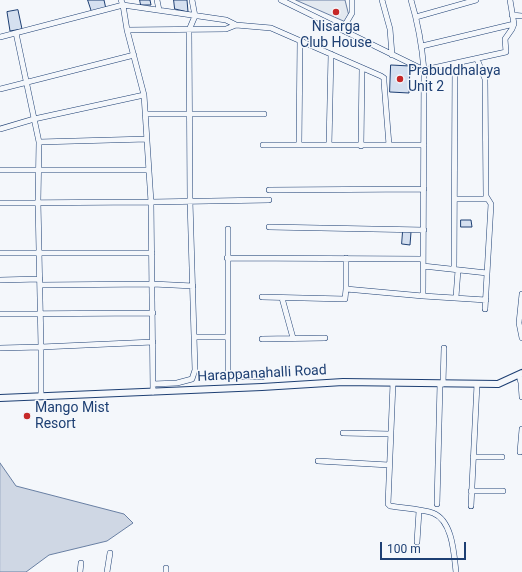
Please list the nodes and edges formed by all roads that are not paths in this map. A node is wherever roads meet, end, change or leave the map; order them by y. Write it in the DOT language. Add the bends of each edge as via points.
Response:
graph roads {
  1 [pos="157,0"];
  2 [pos="192,0"];
  3 [pos="281,0"];
  4 [pos="352,0"];
  5 [pos="382,0"];
  6 [pos="411,0"];
  7 [pos="476,0"];
  8 [pos="510,0"];
  9 [pos="122,3"];
  10 [pos="159,10"];
  11 [pos="512,15"];
  12 [pos="195,16"];
  13 [pos="522,16"];
  14 [pos="416,17"];
  15 [pos="514,24"];
  16 [pos="236,25"];
  17 [pos="127,30"];
  18 [pos="189,30"];
  19 [pos="342,30"];
  20 [pos="16,33"];
  21 [pos="0,37"];
  22 [pos="300,40"];
  23 [pos="422,46"];
  24 [pos="331,54"];
  25 [pos="134,55"];
  26 [pos="392,55"];
  27 [pos="477,59"];
  28 [pos="455,64"];
  29 [pos="362,68"];
  30 [pos="424,70"];
  31 [pos="27,82"];
  32 [pos="0,89"];
  33 [pos="144,95"];
  34 [pos="145,114"];
  35 [pos="190,114"];
  36 [pos="264,114"];
  37 [pos="34,119"];
  38 [pos="0,129"];
  39 [pos="147,139"];
  40 [pos="39,142"];
  41 [pos="263,145"];
  42 [pos="299,145"];
  43 [pos="329,145"];
  44 [pos="424,145"];
  45 [pos="361,146"];
  46 [pos="389,146"];
  47 [pos="0,170"];
  48 [pos="38,170"];
  49 [pos="149,170"];
  50 [pos="424,189"];
  51 [pos="269,190"];
  52 [pos="455,199"];
  53 [pos="487,199"];
  54 [pos="269,200"];
  55 [pos="190,201"];
  56 [pos="38,202"];
  57 [pos="151,202"];
  58 [pos="0,203"];
  59 [pos="270,227"];
  60 [pos="228,229"];
  61 [pos="424,230"];
  62 [pos="0,253"];
  63 [pos="39,253"];
  64 [pos="152,253"];
  65 [pos="227,258"];
  66 [pos="346,258"];
  67 [pos="423,259"];
  68 [pos="423,266"];
  69 [pos="456,270"];
  70 [pos="487,273"];
  71 [pos="0,280"];
  72 [pos="40,282"];
  73 [pos="153,284"];
  74 [pos="193,286"];
  75 [pos="346,289"];
  76 [pos="522,294"];
  77 [pos="423,296"];
  78 [pos="262,297"];
  79 [pos="456,297"];
  80 [pos="282,298"];
  81 [pos="486,300"];
  82 [pos="485,309"];
  83 [pos="40,313"];
  84 [pos="153,313"];
  85 [pos="0,314"];
  86 [pos="195,337"];
  87 [pos="227,337"];
  88 [pos="292,338"];
  89 [pos="325,338"];
  90 [pos="522,338"];
  91 [pos="262,339"];
  92 [pos="153,342"];
  93 [pos="41,347"];
  94 [pos="0,348"];
  95 [pos="444,348"];
  96 [pos="520,374"];
  97 [pos="262,377"];
  98 [pos="393,383"];
  99 [pos="153,384"];
  100 [pos="442,384"];
  101 [pos="477,384"];
  102 [pos="153,392"];
  103 [pos="41,396"];
  104 [pos="522,397"];
  105 [pos="0,398"];
  106 [pos="522,429"];
  107 [pos="343,433"];
  108 [pos="390,434"];
  109 [pos="520,452"];
  110 [pos="473,457"];
  111 [pos="502,457"];
  112 [pos="318,461"];
  113 [pos="389,465"];
  114 [pos="471,491"];
  115 [pos="503,491"];
  116 [pos="437,504"];
  117 [pos="471,506"];
  118 [pos="419,511"];
  119 [pos="417,542"];
  120 [pos="110,553"];
  121 [pos="81,563"];
  122 [pos="80,572"];
  123 [pos="107,572"];
  124 [pos="456,572"];
  1 -- 10 [label="street"];
  2 -- 12 [label="street"];
  3 -- 19 [label="street"];
  4 -- 19 [label="street" via="352,13"];
  5 -- 26 [label="street" via="390,29"];
  6 -- 14 [label="street"];
  7 -- 14 [label="street"];
  8 -- 11 [label="street"];
  9 -- 10 [label="street"];
  9 -- 17 [label="street"];
  9 -- 20 [label="street"];
  10 -- 12 [label="street"];
  11 -- 13 [label="street"];
  11 -- 15 [label="street"];
  12 -- 16 [label="street" via="226,20"];
  12 -- 18 [label="street"];
  14 -- 23 [label="street"];
  15 -- 23 [label="street"];
  15 -- 27 [label="street" via="505,39 506,52"];
  16 -- 18 [label="street" via="226,29"];
  16 -- 22 [label="street" via="271,28"];
  17 -- 18 [label="street"];
  17 -- 25 [label="street"];
  18 -- 35 [label="street"];
  19 -- 26 [label="street"];
  20 -- 21 [label="street"];
  20 -- 31 [label="street"];
  22 -- 24 [label="street"];
  22 -- 42 [label="street"];
  23 -- 30 [label="street"];
  24 -- 29 [label="street"];
  24 -- 43 [label="street"];
  25 -- 31 [label="street"];
  25 -- 33 [label="street"];
  26 -- 30 [label="street"];
  27 -- 28 [label="street"];
  27 -- 53 [label="street" via="485,79"];
  28 -- 30 [label="street"];
  28 -- 52 [label="street"];
  29 -- 45 [label="street"];
  29 -- 46 [label="street" via="384,78"];
  30 -- 44 [label="street"];
  31 -- 32 [label="street"];
  31 -- 37 [label="street"];
  33 -- 34 [label="street"];
  33 -- 37 [label="street"];
  34 -- 35 [label="street"];
  34 -- 39 [label="street"];
  35 -- 36 [label="street"];
  35 -- 55 [label="street"];
  37 -- 38 [label="street"];
  37 -- 40 [label="street"];
  39 -- 40 [label="street"];
  39 -- 49 [label="street"];
  40 -- 48 [label="street"];
  41 -- 42 [label="street"];
  42 -- 43 [label="street"];
  43 -- 45 [label="street"];
  44 -- 46 [label="street"];
  44 -- 50 [label="street"];
  45 -- 46 [label="street"];
  47 -- 48 [label="street"];
  48 -- 49 [label="street"];
  48 -- 56 [label="street"];
  49 -- 57 [label="street"];
  50 -- 51 [label="street"];
  50 -- 61 [label="street"];
  52 -- 53 [label="street"];
  52 -- 69 [label="street"];
  53 -- 70 [label="street" via="491,204"];
  54 -- 55 [label="street"];
  55 -- 57 [label="street"];
  55 -- 74 [label="street"];
  56 -- 57 [label="street"];
  56 -- 58 [label="street"];
  56 -- 63 [label="street"];
  57 -- 64 [label="street"];
  59 -- 61 [label="street"];
  60 -- 65 [label="street"];
  61 -- 67 [label="street"];
  62 -- 63 [label="street"];
  63 -- 64 [label="street"];
  63 -- 72 [label="street"];
  64 -- 73 [label="street"];
  65 -- 66 [label="street"];
  65 -- 87 [label="street"];
  66 -- 67 [label="street"];
  66 -- 75 [label="street"];
  67 -- 68 [label="street"];
  68 -- 69 [label="street"];
  68 -- 77 [label="street"];
  69 -- 70 [label="street"];
  69 -- 79 [label="street"];
  70 -- 81 [label="street"];
  71 -- 72 [label="street"];
  72 -- 73 [label="street"];
  72 -- 83 [label="street"];
  73 -- 74 [label="street"];
  73 -- 84 [label="street"];
  74 -- 86 [label="street"];
  75 -- 77 [label="street"];
  75 -- 80 [label="street" via="346,297 343,300"];
  76 -- 90 [label="street" via="519,323"];
  77 -- 79 [label="street"];
  78 -- 80 [label="street"];
  79 -- 81 [label="street"];
  80 -- 88 [label="street"];
  81 -- 82 [label="street"];
  83 -- 84 [label="street"];
  83 -- 85 [label="street"];
  83 -- 93 [label="street"];
  84 -- 92 [label="street"];
  86 -- 87 [label="street"];
  86 -- 99 [label="street" via="196,370 192,379 177,383"];
  87 -- 97 [label="street" via="228,377"];
  88 -- 89 [label="street"];
  88 -- 91 [label="street"];
  92 -- 93 [label="street"];
  92 -- 99 [label="street"];
  93 -- 94 [label="street"];
  93 -- 103 [label="street"];
  95 -- 100 [label="street"];
  96 -- 101 [label="street, Harappanahalli Road" via="502,383"];
  96 -- 104 [label="street"];
  98 -- 100 [label="street, Harappanahalli Road"];
  98 -- 102 [label="street, Harappanahalli Road" via="343,382"];
  98 -- 108 [label="street"];
  99 -- 102 [label="street"];
  100 -- 101 [label="street, Harappanahalli Road"];
  100 -- 116 [label="street"];
  101 -- 110 [label="street"];
  102 -- 103 [label="street, Harappanahalli Road"];
  103 -- 105 [label="street, Harappanahalli Road"];
  106 -- 109 [label="street"];
  107 -- 108 [label="street"];
  108 -- 113 [label="street"];
  110 -- 111 [label="street"];
  110 -- 114 [label="street"];
  112 -- 113 [label="street"];
  113 -- 118 [label="street" via="388,504"];
  114 -- 115 [label="street"];
  114 -- 117 [label="street"];
  118 -- 119 [label="street"];
  118 -- 124 [label="street" via="434,514 446,527 452,541"];
  120 -- 123 [label="street"];
  121 -- 122 [label="street"];
}
